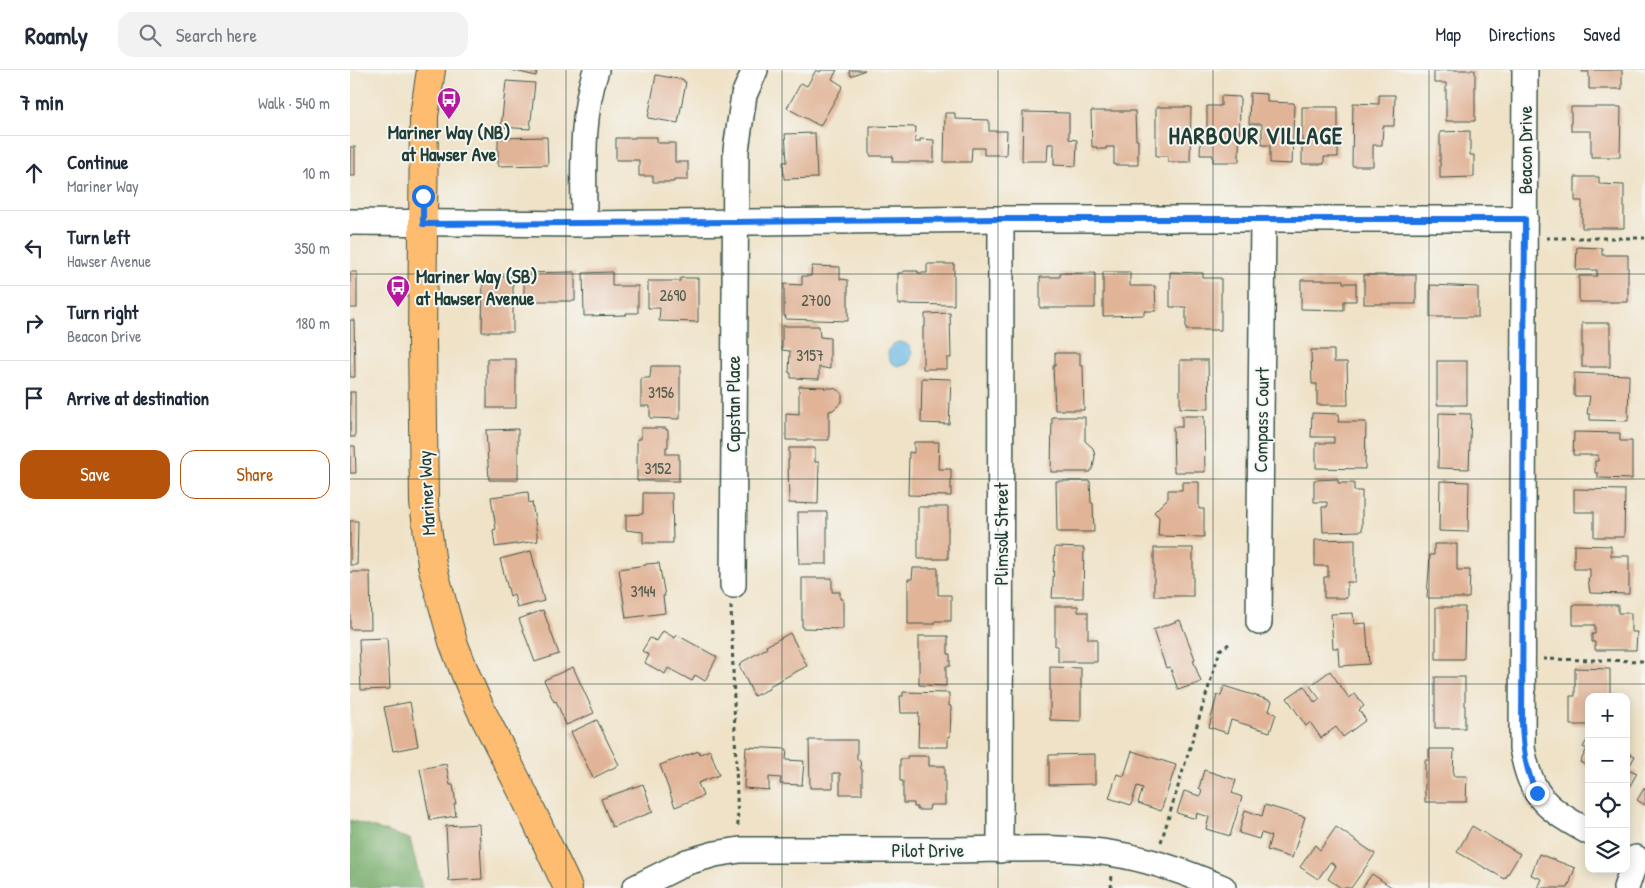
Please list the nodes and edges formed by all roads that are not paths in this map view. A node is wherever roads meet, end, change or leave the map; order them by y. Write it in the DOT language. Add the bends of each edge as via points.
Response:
graph roads {
  1 [pos="431,70"];
  2 [pos="596,70"];
  3 [pos="754,70"];
  4 [pos="1525,70"];
  5 [pos="1001,219"];
  6 [pos="1263,219"];
  7 [pos="1525,219"];
  8 [pos="350,222"];
  9 [pos="734,222"];
  10 [pos="423,224"];
  11 [pos="584,224"];
  12 [pos="733,586"];
  13 [pos="1259,622"];
  14 [pos="1585,830"];
  15 [pos="1000,850"];
  16 [pos="1636,858"];
  17 [pos="568,888"];
  18 [pos="635,888"];
  19 [pos="1223,888"];
  20 [pos="1626,888"];
  1 -- 10 [label="main road, Mariner Way" via="424,116"];
  2 -- 11 [label="street" via="585,130"];
  3 -- 9 [label="street, Capstan Place" via="744,95 736,150"];
  4 -- 7 [label="street, Beacon Drive"];
  5 -- 6 [label="street"];
  5 -- 9 [label="street"];
  5 -- 15 [label="street, Plimsoll Street"];
  6 -- 7 [label="street"];
  6 -- 13 [label="street, Compass Court"];
  7 -- 14 [label="street, Beacon Drive" via="1522,748 1526,770 1537,793 1566,819"];
  8 -- 10 [label="street"];
  9 -- 11 [label="street"];
  9 -- 12 [label="street, Capstan Place"];
  10 -- 11 [label="street"];
  10 -- 17 [label="main road, Mariner Way" via="423,484 432,565 453,642 467,678"];
  15 -- 18 [label="street, Pilot Drive" via="740,850 687,862"];
  15 -- 19 [label="street, Pilot Drive" via="1077,850 1113,854 1155,863"];
  16 -- 20 [label="street"];
}
